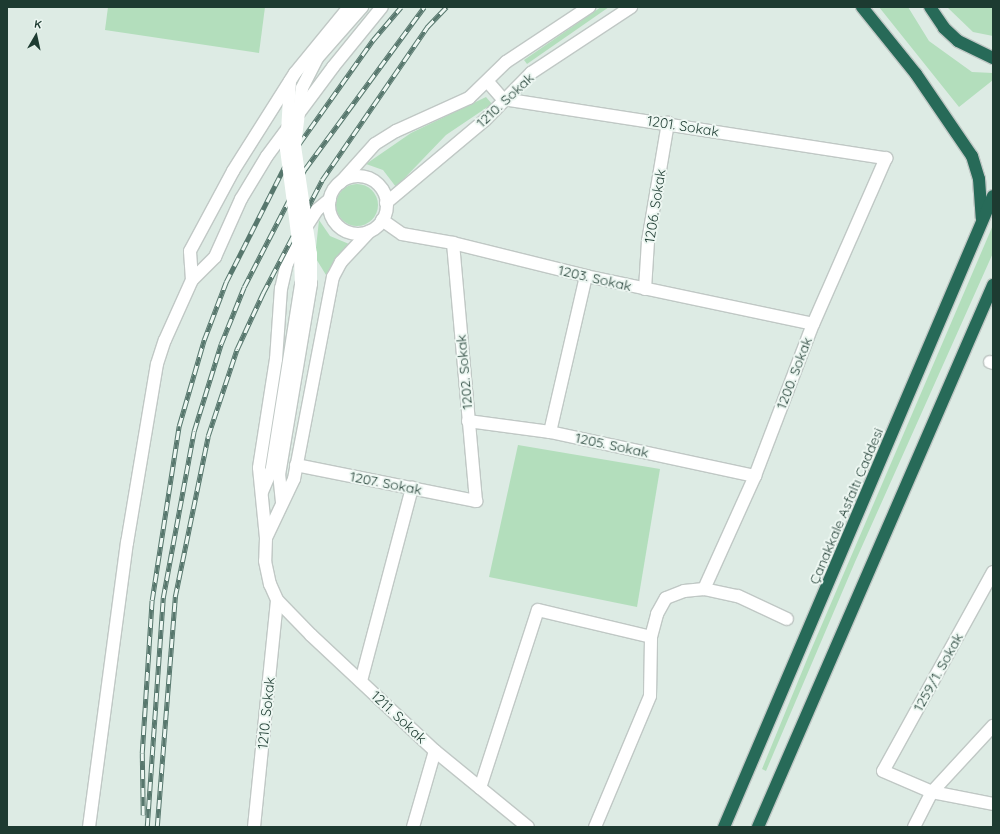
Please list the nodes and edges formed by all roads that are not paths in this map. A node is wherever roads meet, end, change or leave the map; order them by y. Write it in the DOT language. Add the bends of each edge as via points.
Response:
graph roads {
  1 [pos="349,7"];
  2 [pos="362,7"];
  3 [pos="382,7"];
  4 [pos="589,7"];
  5 [pos="631,7"];
  6 [pos="862,7"];
  7 [pos="930,7"];
  8 [pos="993,58"];
  9 [pos="290,82"];
  10 [pos="488,82"];
  11 [pos="503,99"];
  12 [pos="668,123"];
  13 [pos="886,158"];
  14 [pos="340,182"];
  15 [pos="993,196"];
  16 [pos="330,199"];
  17 [pos="386,203"];
  18 [pos="382,220"];
  19 [pos="982,222"];
  20 [pos="370,231"];
  21 [pos="453,243"];
  22 [pos="586,276"];
  23 [pos="192,280"];
  24 [pos="306,284"];
  25 [pos="993,285"];
  26 [pos="645,289"];
  27 [pos="813,324"];
  28 [pos="468,421"];
  29 [pos="550,432"];
  30 [pos="296,465"];
  31 [pos="755,476"];
  32 [pos="412,488"];
  33 [pos="261,495"];
  34 [pos="476,501"];
  35 [pos="282,503"];
  36 [pos="266,538"];
  37 [pos="993,572"];
  38 [pos="704,589"];
  39 [pos="277,600"];
  40 [pos="787,619"];
  41 [pos="651,637"];
  42 [pos="361,681"];
  43 [pos="993,726"];
  44 [pos="436,751"];
  45 [pos="480,788"];
  46 [pos="932,792"];
  47 [pos="993,804"];
  48 [pos="89,827"];
  49 [pos="254,827"];
  50 [pos="413,827"];
  51 [pos="528,827"];
  52 [pos="595,827"];
  53 [pos="724,827"];
  54 [pos="758,827"];
  55 [pos="914,827"];
  1 -- 9 [label="street"];
  2 -- 24 [label="street, bridge" via="318,57 302,88 295,146 310,254"];
  3 -- 23 [label="street" via="271,150 241,199 215,257"];
  4 -- 10 [label="street, 1210. Sokak" via="506,62"];
  5 -- 11 [label="street, 1210. Sokak" via="531,73"];
  6 -- 19 [label="highway" via="916,74 972,156 979,179"];
  7 -- 8 [label="highway" via="944,28 958,41"];
  9 -- 23 [label="street" via="233,171 190,251"];
  9 -- 24 [label="street, bridge" via="286,149"];
  10 -- 11 [label="street"];
  10 -- 14 [label="street, 1210. Sokak" via="459,104 396,131 374,144"];
  11 -- 12 [label="street, 1201. Sokak"];
  11 -- 17 [label="street, 1210. Sokak" via="485,120"];
  12 -- 13 [label="street, 1201. Sokak"];
  12 -- 26 [label="street, 1206. Sokak" via="648,241"];
  13 -- 27 [label="street, 1200. Sokak"];
  14 -- 16 [label="street"];
  14 -- 17 [label="street" via="348,178 365,177 380,186"];
  15 -- 19 [label="highway, Çanakkale Asfaltı Caddesi"];
  16 -- 20 [label="street" via="331,215 340,227 355,233"];
  16 -- 33 [label="street" via="317,210 304,230 287,263 281,288 276,359 259,468"];
  17 -- 18 [label="street"];
  18 -- 20 [label="street"];
  18 -- 21 [label="street, 1203. Sokak" via="402,234"];
  19 -- 53 [label="highway, Çanakkale Asfaltı Caddesi"];
  20 -- 30 [label="street" via="341,262 333,277"];
  21 -- 22 [label="street, 1203. Sokak"];
  21 -- 28 [label="street, 1202. Sokak"];
  22 -- 26 [label="street, 1203. Sokak"];
  22 -- 29 [label="street"];
  23 -- 48 [label="street" via="177,310 157,364 127,543"];
  24 -- 33 [label="street" via="272,468"];
  24 -- 35 [label="street" via="279,475"];
  25 -- 54 [label="highway"];
  26 -- 27 [label="street, 1203. Sokak"];
  27 -- 31 [label="street, 1200. Sokak"];
  28 -- 29 [label="street, 1205. Sokak"];
  28 -- 34 [label="street, 1202. Sokak"];
  29 -- 31 [label="street, 1205. Sokak"];
  30 -- 32 [label="street, 1207. Sokak"];
  30 -- 35 [label="street" via="294,478"];
  31 -- 38 [label="street, 1200. Sokak"];
  32 -- 34 [label="street, 1207. Sokak"];
  32 -- 42 [label="street"];
  33 -- 36 [label="street"];
  35 -- 36 [label="street"];
  36 -- 39 [label="street" via="267,573"];
  37 -- 46 [label="street, 1259/1. Sokak" via="883,771"];
  38 -- 40 [label="street" via="738,596"];
  38 -- 41 [label="street" via="684,591 666,598 657,614"];
  39 -- 42 [label="street, 1211. Sokak"];
  39 -- 49 [label="street, 1210. Sokak"];
  41 -- 45 [label="street" via="538,610"];
  41 -- 52 [label="street" via="650,696"];
  42 -- 44 [label="street, 1211. Sokak"];
  43 -- 46 [label="street"];
  44 -- 45 [label="street, 1211. Sokak"];
  44 -- 50 [label="street"];
  45 -- 51 [label="street, 1211. Sokak"];
  46 -- 47 [label="street"];
  46 -- 55 [label="street"];
}
